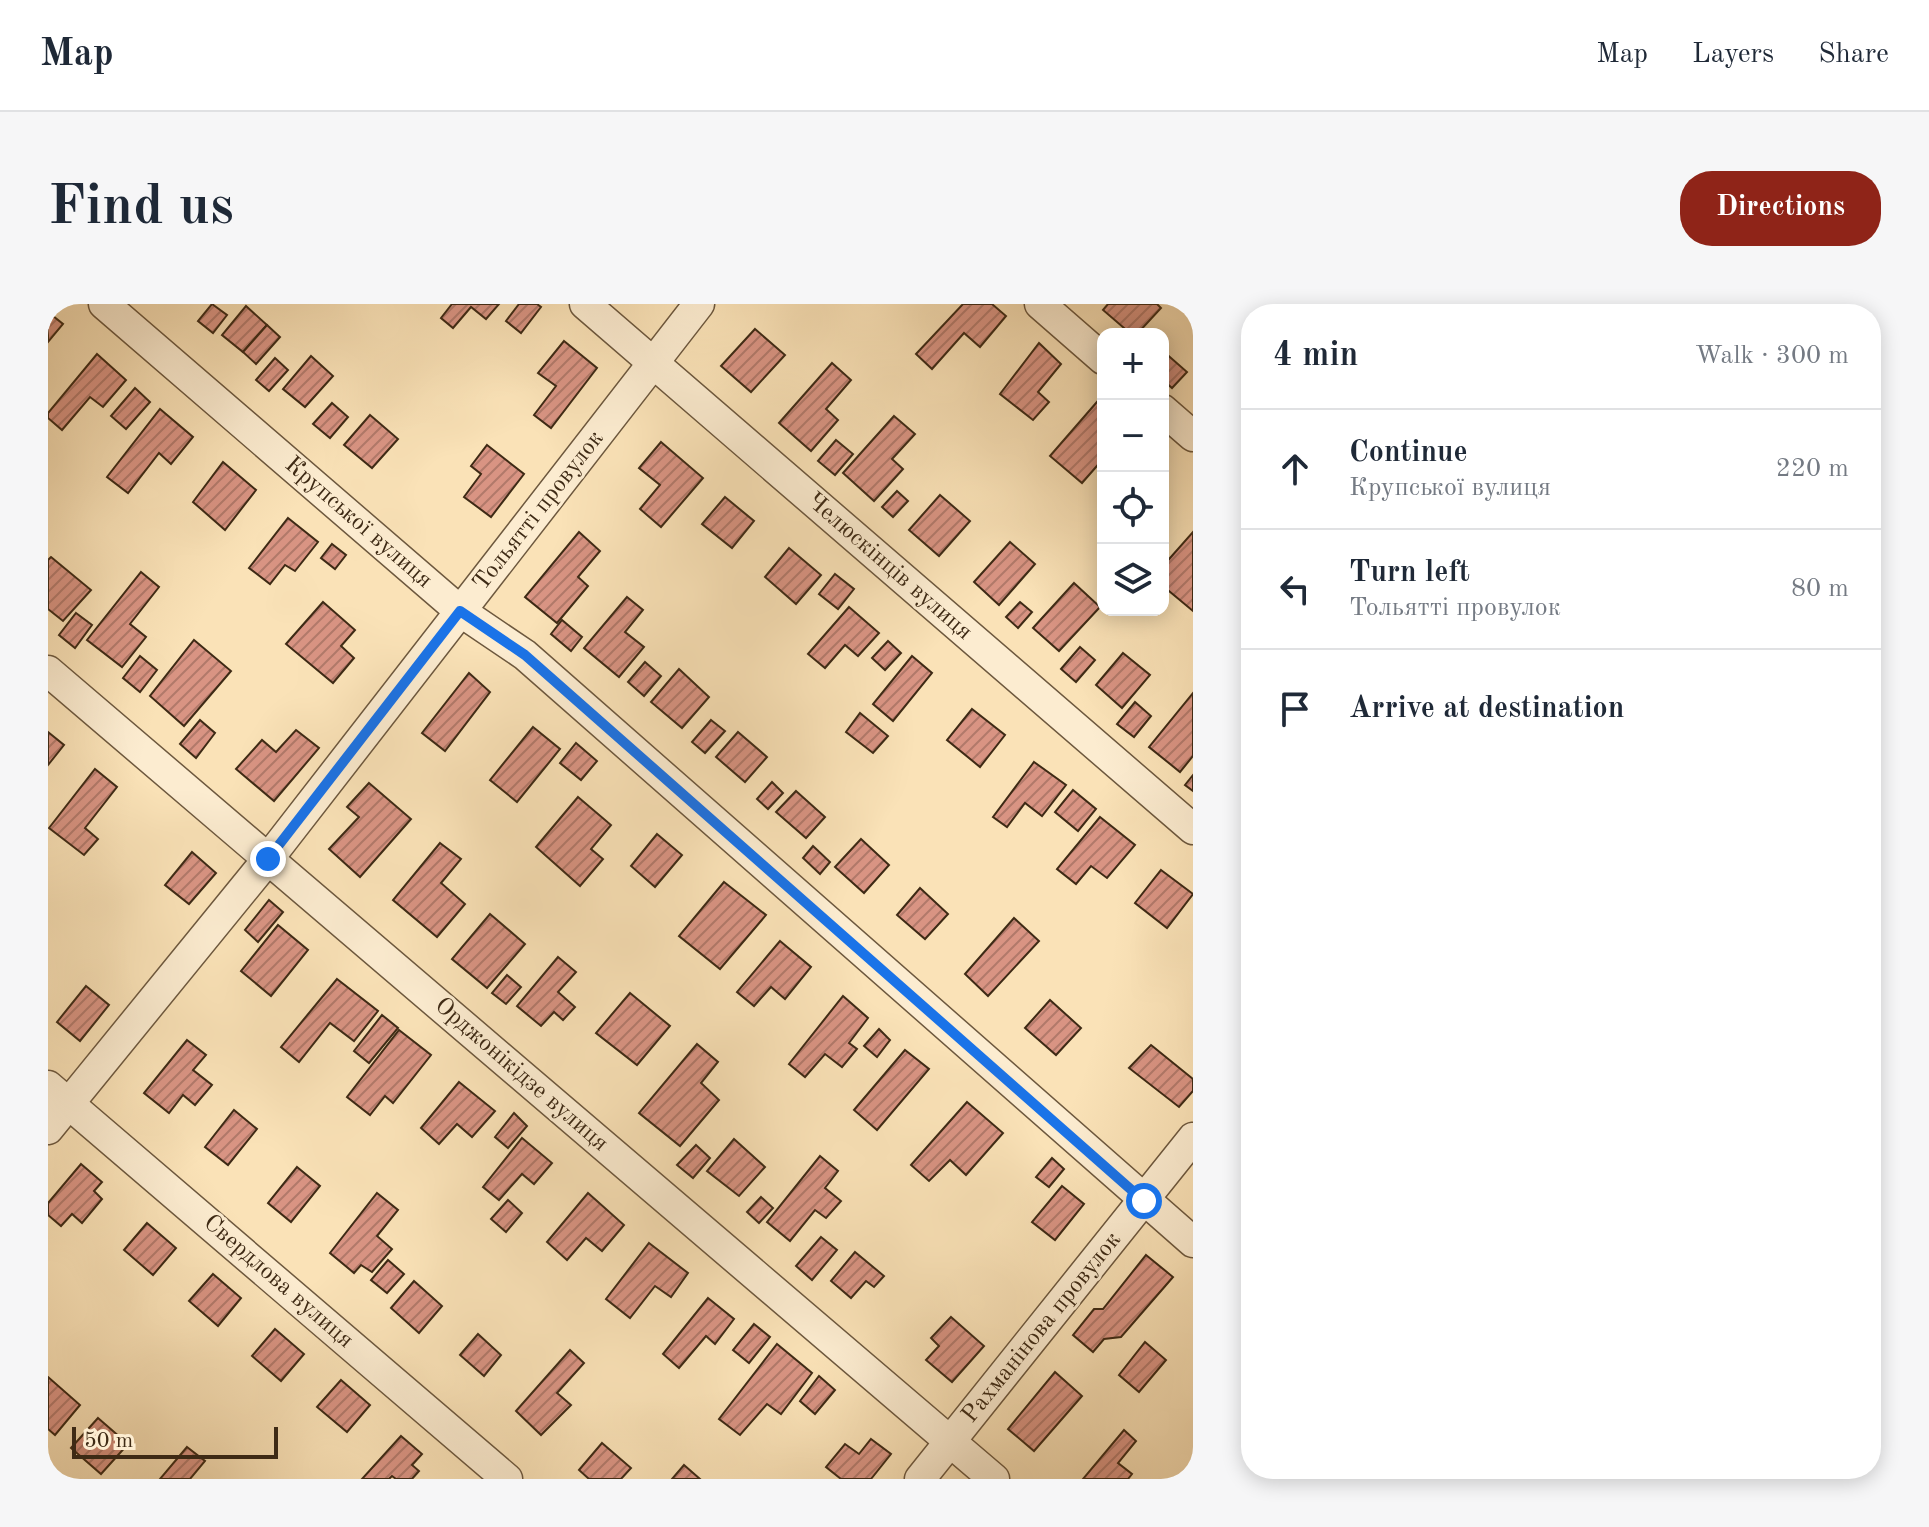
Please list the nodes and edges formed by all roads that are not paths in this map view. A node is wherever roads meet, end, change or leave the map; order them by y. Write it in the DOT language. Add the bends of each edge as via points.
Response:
graph roads {
  1 [pos="104,304"];
  2 [pos="585,304"];
  3 [pos="699,304"];
  4 [pos="1040,304"];
  5 [pos="1097,354"];
  6 [pos="654,364"];
  7 [pos="1169,415"];
  8 [pos="1193,436"];
  9 [pos="460,611"];
  10 [pos="48,671"];
  11 [pos="1193,829"];
  12 [pos="268,859"];
  13 [pos="58,1094"];
  14 [pos="48,1129"];
  15 [pos="1193,1138"];
  16 [pos="1144,1201"];
  17 [pos="1193,1242"];
  18 [pos="951,1443"];
  19 [pos="507,1479"];
  20 [pos="920,1479"];
  21 [pos="994,1479"];
  1 -- 9 [label="street, Крупської вулиця"];
  2 -- 6 [label="street, Челюскінців вулиця"];
  3 -- 6 [label="street, Тольятті провулок"];
  4 -- 5 [label="street"];
  6 -- 9 [label="street, Тольятті провулок"];
  6 -- 11 [label="street, Челюскінців вулиця"];
  7 -- 8 [label="street"];
  9 -- 12 [label="street, Тольятті провулок"];
  9 -- 16 [label="street, Крупської вулиця" via="525,655"];
  10 -- 12 [label="street, Орджонікідзе вулиця"];
  12 -- 13 [label="street, Тольятті провулок"];
  12 -- 18 [label="street, Орджонікідзе вулиця"];
  13 -- 14 [label="street, Тольятті провулок"];
  13 -- 19 [label="street, Свердлова вулиця"];
  15 -- 16 [label="street, Рахманінова провулок"];
  16 -- 17 [label="street, Крупської вулиця"];
  16 -- 18 [label="street, Рахманінова провулок"];
  18 -- 20 [label="street, Рахманінова провулок"];
  18 -- 21 [label="street, Орджонікідзе вулиця"];
}
